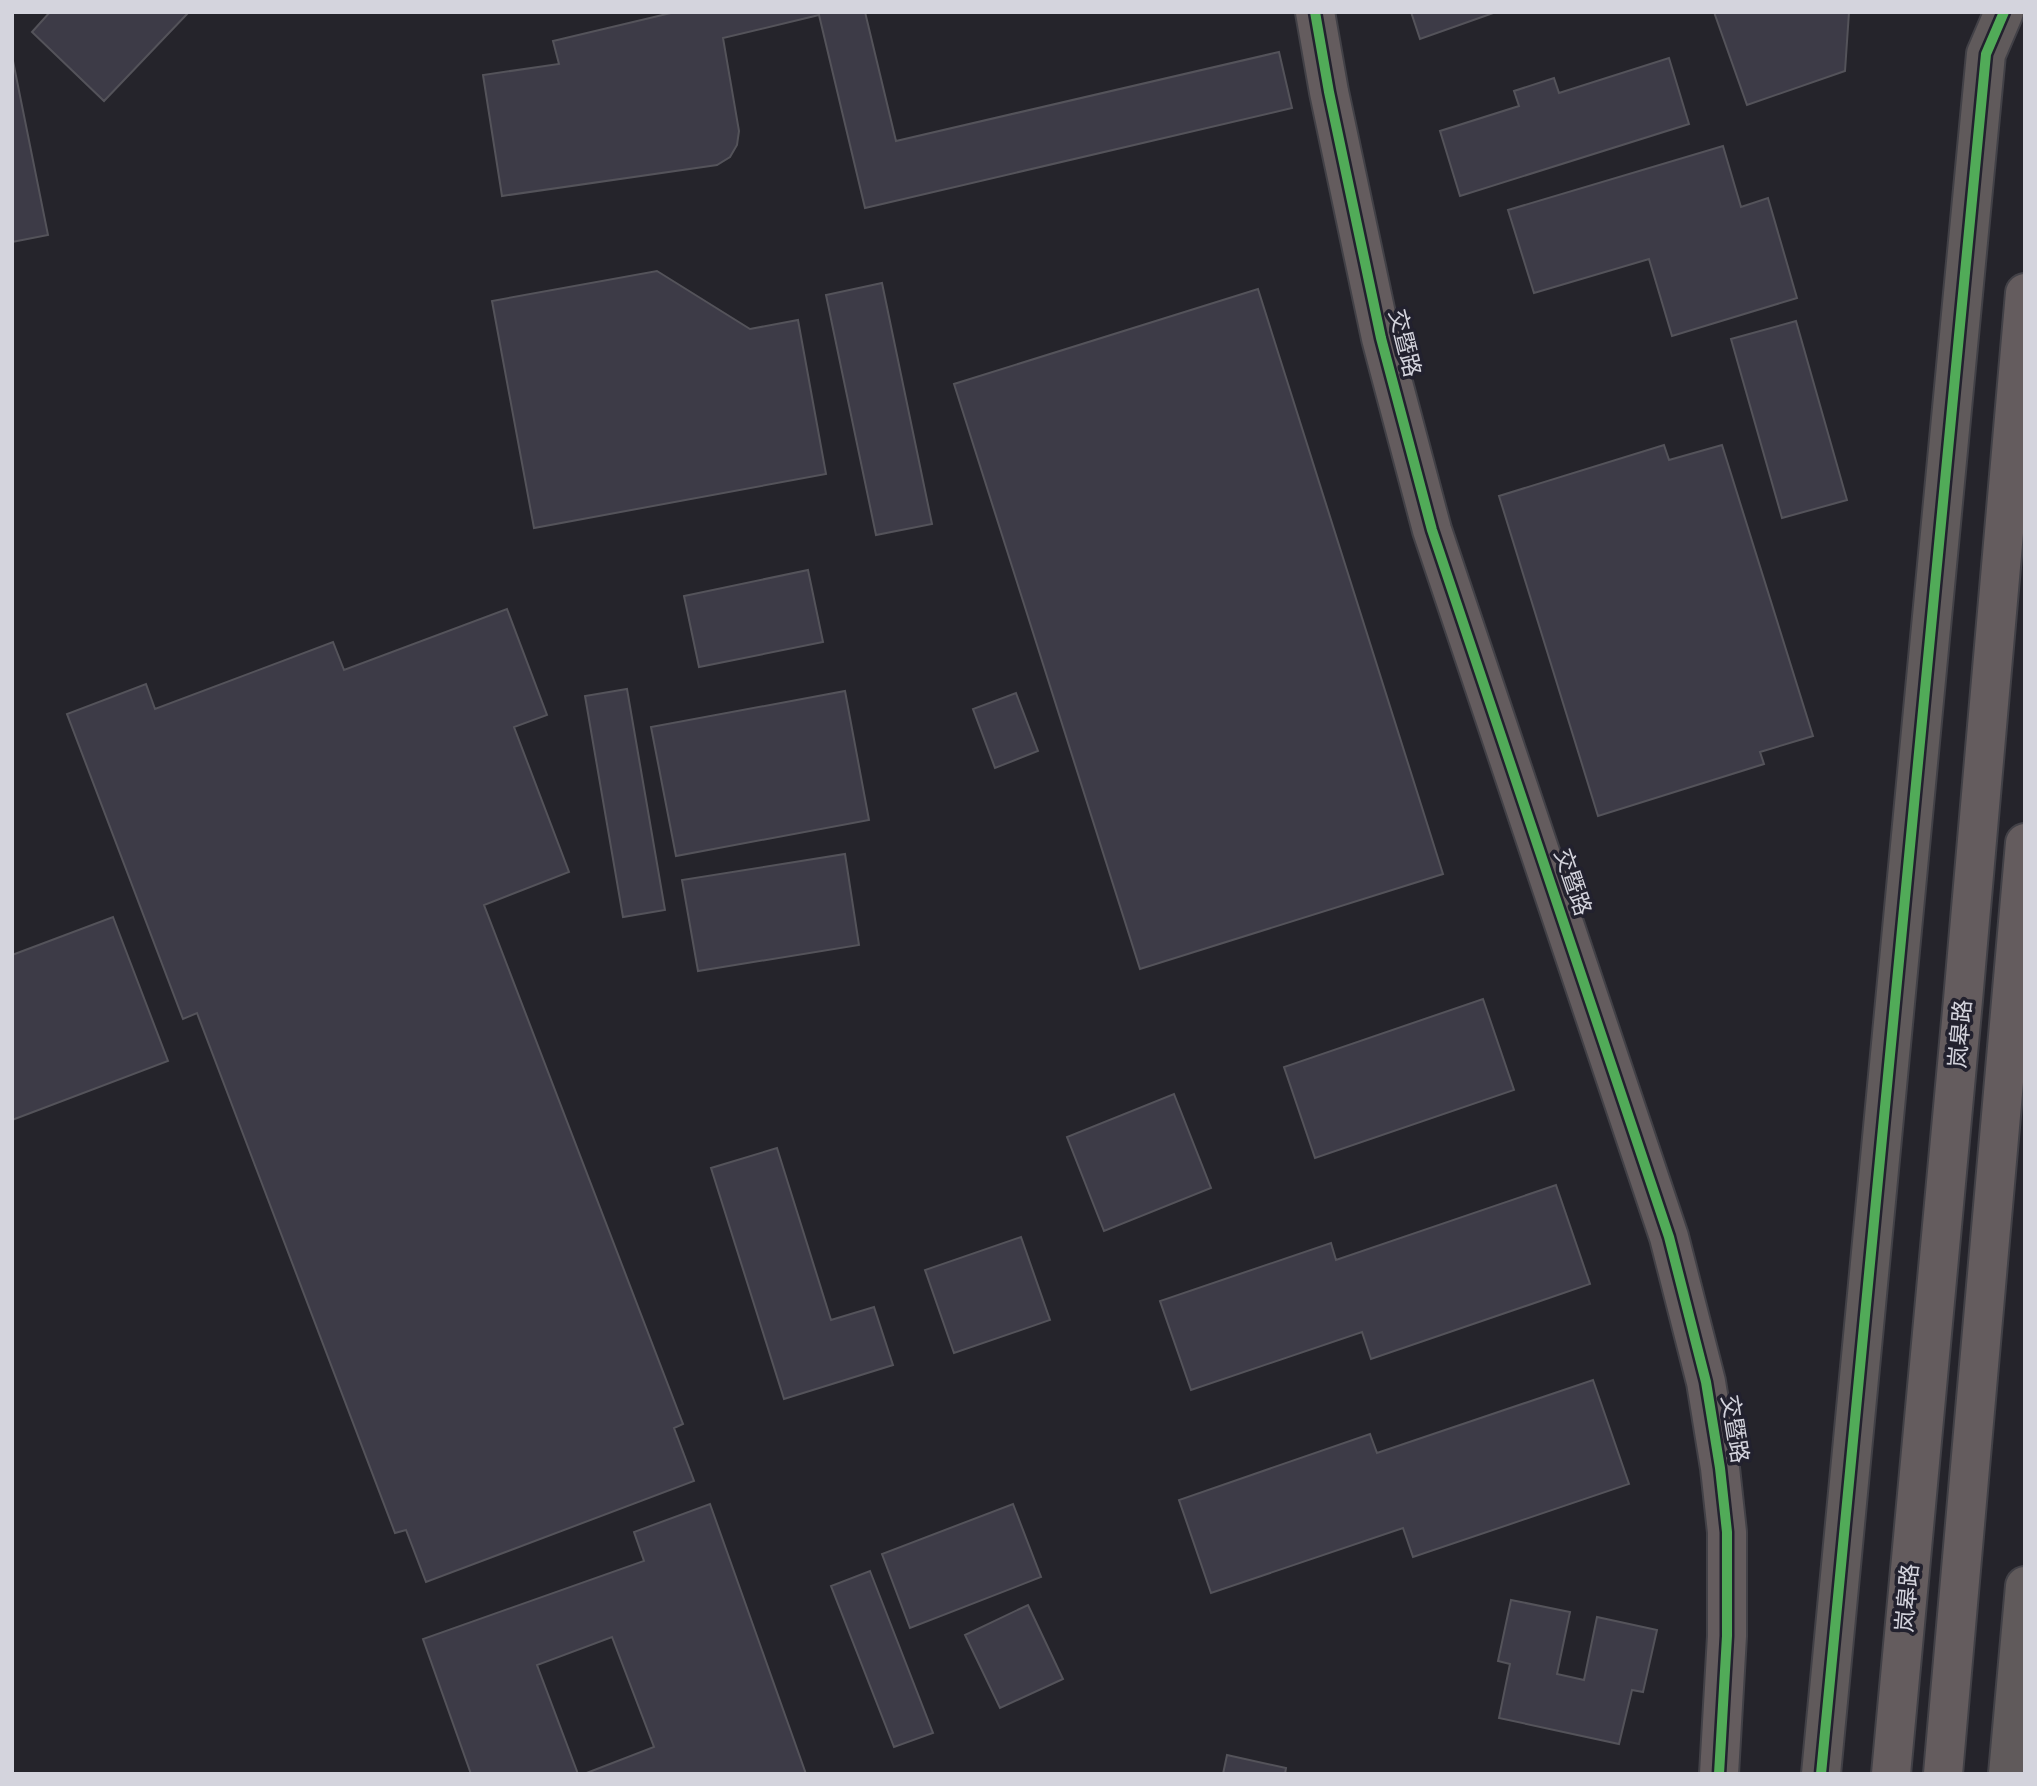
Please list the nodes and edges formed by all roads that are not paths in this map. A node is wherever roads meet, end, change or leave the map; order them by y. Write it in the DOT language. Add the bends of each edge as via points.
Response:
graph roads {
  1 [pos="1315,12"];
  2 [pos="2004,12"];
  3 [pos="2025,293"];
  4 [pos="2025,843"];
  5 [pos="2025,1586"];
  6 [pos="1719,1774"];
  7 [pos="1821,1774"];
  8 [pos="1891,1774"];
  9 [pos="1943,1774"];
  10 [pos="2008,1774"];
  1 -- 6 [label="main road, 交暨路" via="1381,338 1432,530 1669,1237 1706,1382 1727,1532"];
  2 -- 7 [label="street" via="1986,54"];
  3 -- 8 [label="main road, 岚皋路"];
  4 -- 9 [label="main road, 岚皋路"];
  5 -- 10 [label="street"];
}
